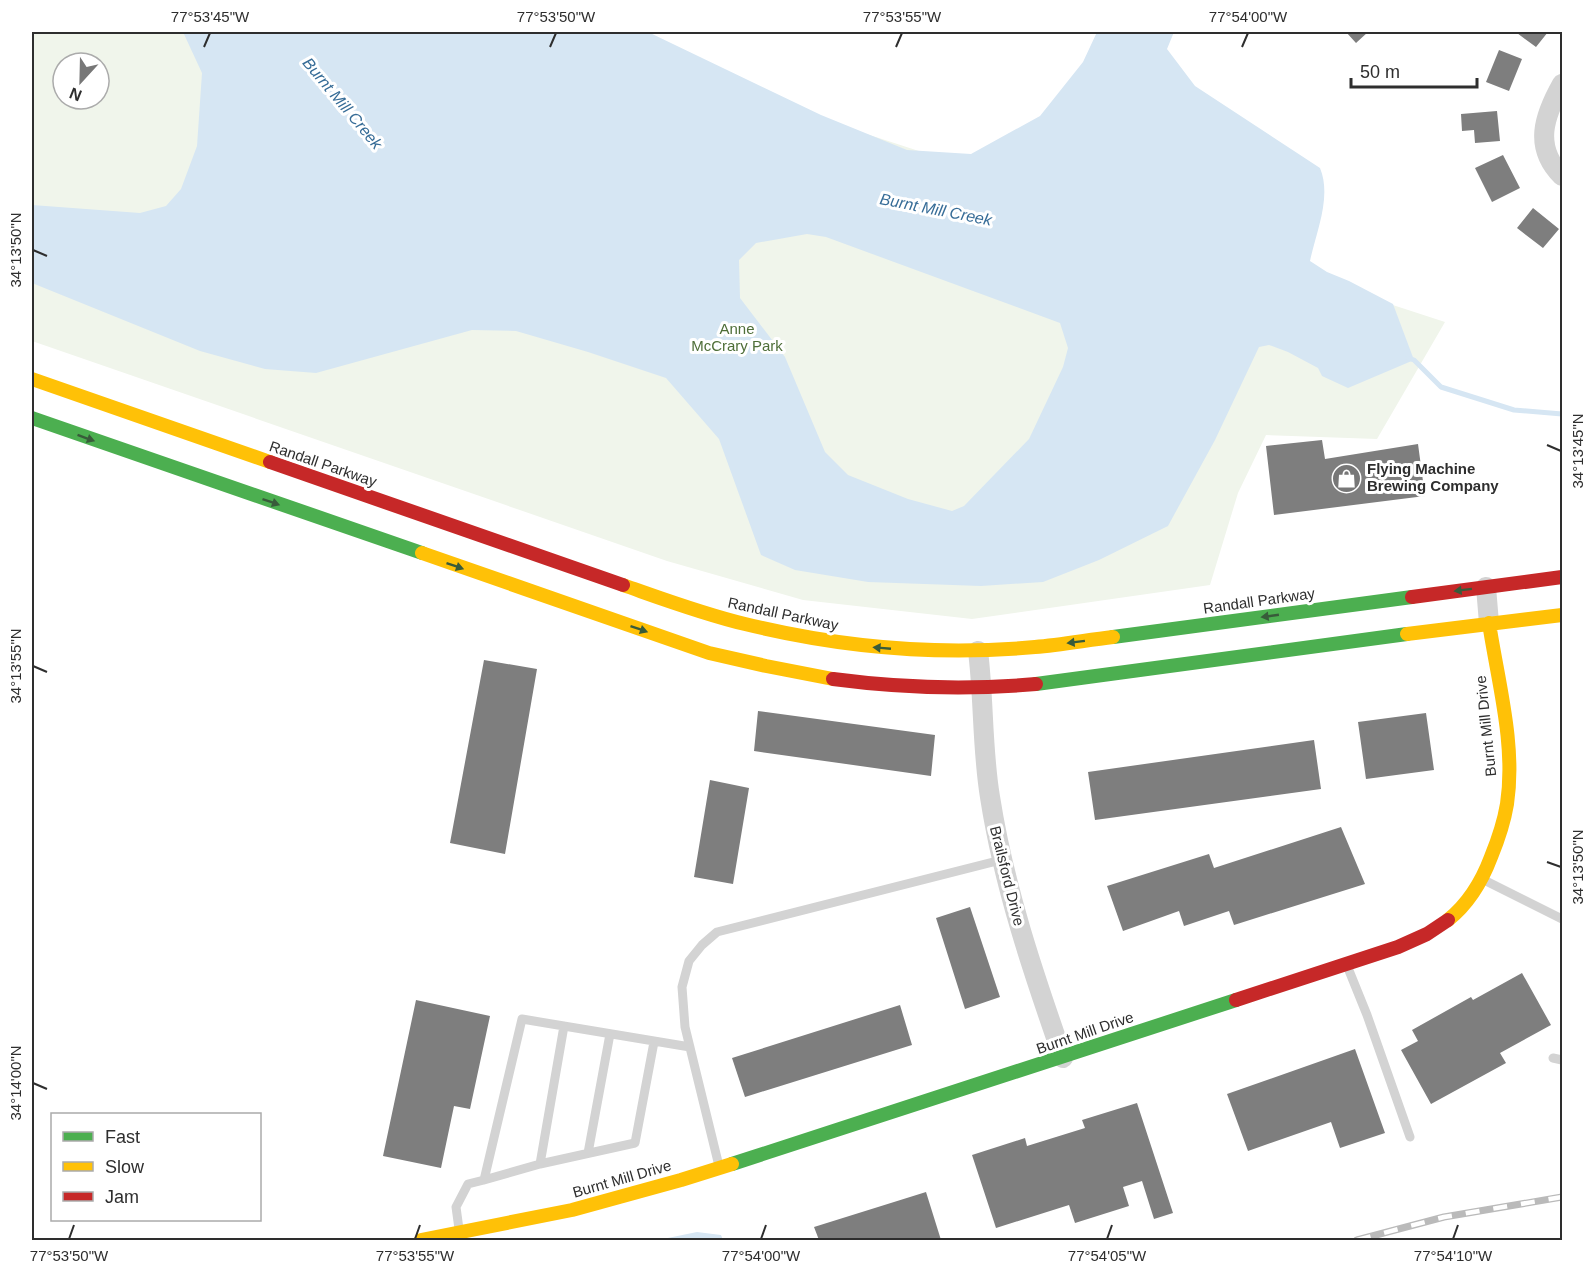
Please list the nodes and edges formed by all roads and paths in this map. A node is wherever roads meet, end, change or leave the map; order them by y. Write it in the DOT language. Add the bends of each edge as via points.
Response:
graph roads {
  1 [pos="1563,84"];
  2 [pos="1563,177"];
  3 [pos="32,379"];
  4 [pos="32,418"];
  5 [pos="1563,577"];
  6 [pos="1486,587"];
  7 [pos="1563,615"];
  8 [pos="1490,623"];
  9 [pos="978,651"];
  10 [pos="983,688"];
  11 [pos="1001,860"];
  12 [pos="1481,879"];
  13 [pos="1563,919"];
  14 [pos="1347,964"];
  15 [pos="564,1026"];
  16 [pos="610,1034"];
  17 [pos="654,1041"];
  18 [pos="690,1047"];
  19 [pos="1062,1058"];
  20 [pos="1410,1137"];
  21 [pos="588,1153"];
  22 [pos="540,1164"];
  23 [pos="720,1168"];
  24 [pos="484,1180"];
  25 [pos="459,1234"];
  26 [pos="421,1240"];
  1 -- 2 [label="street" via="1546,118 1544,138 1553,167"];
  9 -- 3 [label="main road, Randall Parkway, one-way" via="847,644 734,622"];
  4 -- 10 [label="main road, one-way" via="709,653 784,671 860,682"];
  5 -- 6 [label="main road, Randall Parkway"];
  6 -- 8 [label="street"];
  6 -- 9 [label="main road, Randall Parkway, one-way" via="1037,647"];
  7 -- 8 [label="main road"];
  8 -- 10 [label="main road"];
  8 -- 12 [label="main road, Burnt Mill Drive" via="1507,746 1508,794 1501,832"];
  9 -- 10 [label="street, Brailsford Drive"];
  10 -- 11 [label="street, Brailsford Drive" via="989,793"];
  11 -- 18 [label="lane" via="717,932 689,961 682,987"];
  11 -- 19 [label="street, Brailsford Drive"];
  12 -- 13 [label="lane"];
  12 -- 14 [label="main road, Burnt Mill Drive" via="1459,910 1432,931 1402,946"];
  14 -- 19 [label="main road, Burnt Mill Drive"];
  14 -- 20 [label="lane"];
  15 -- 16 [label="lane"];
  15 -- 22 [label="lane"];
  15 -- 24 [label="lane" via="522,1019"];
  16 -- 17 [label="lane"];
  16 -- 21 [label="lane"];
  17 -- 18 [label="lane"];
  17 -- 21 [label="lane" via="635,1143"];
  18 -- 23 [label="lane"];
  19 -- 23 [label="main road, Burnt Mill Drive"];
  21 -- 22 [label="lane"];
  22 -- 24 [label="lane"];
  23 -- 25 [label="main road, Burnt Mill Drive" via="572,1210"];
  24 -- 25 [label="lane" via="468,1184 456,1207"];
  25 -- 26 [label="main road, Burnt Mill Drive"];
}
